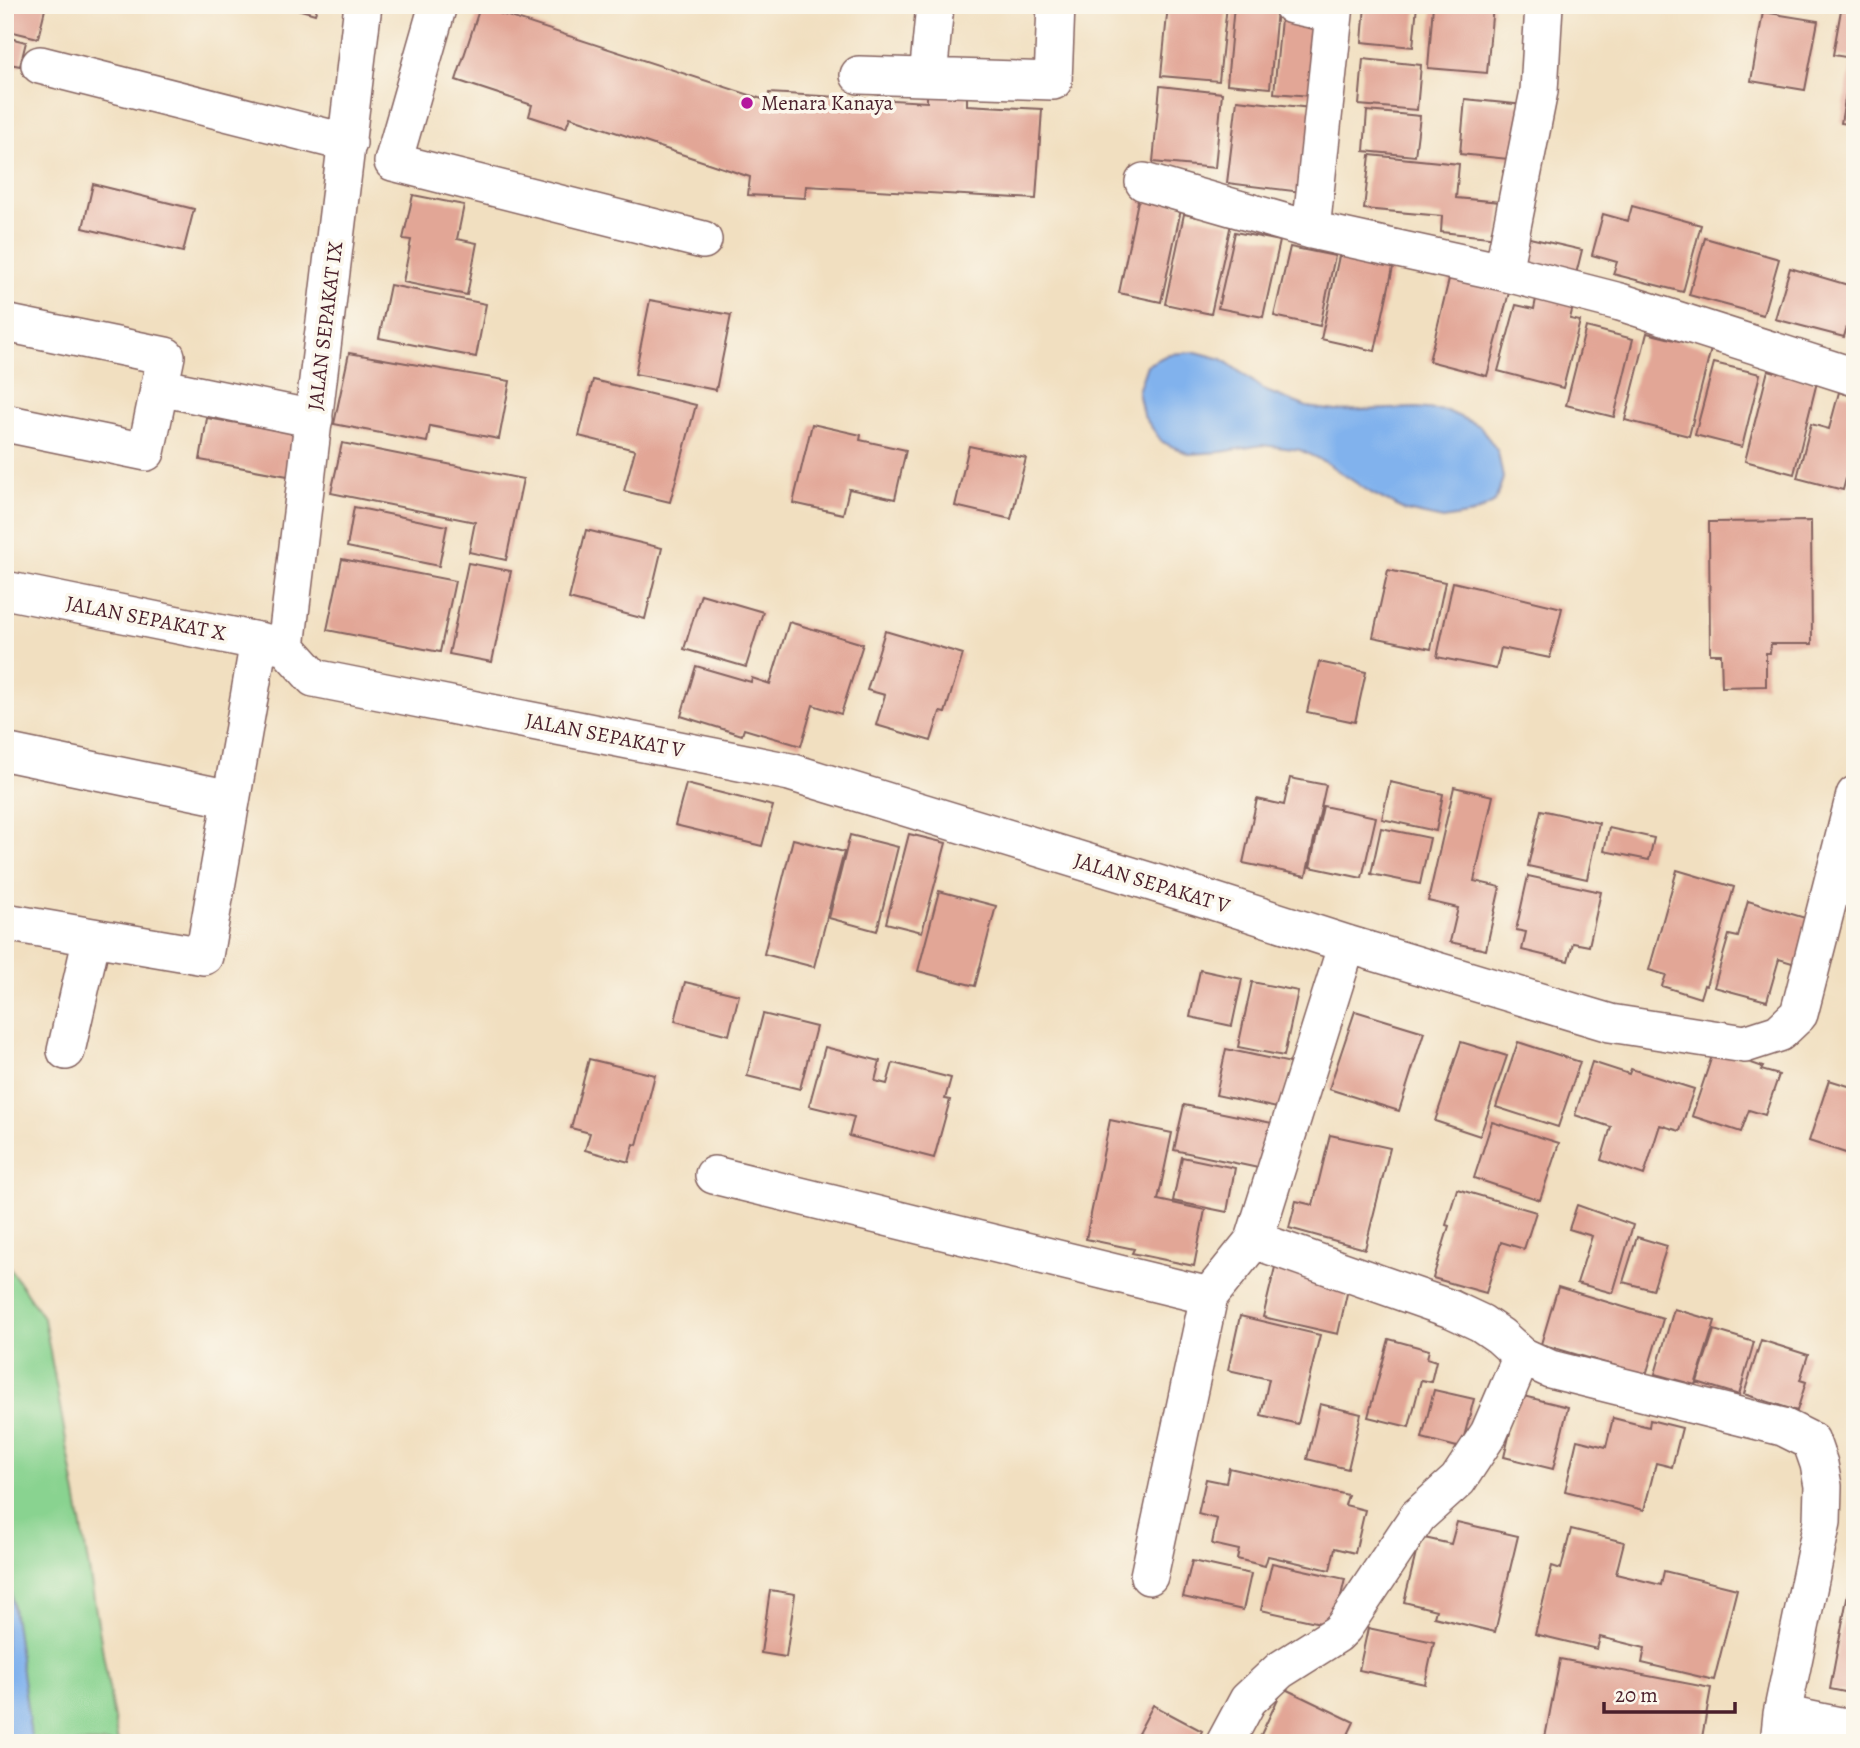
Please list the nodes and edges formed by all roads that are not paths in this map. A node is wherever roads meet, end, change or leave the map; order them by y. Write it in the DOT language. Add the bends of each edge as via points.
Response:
graph roads {
  1 [pos="363,5"];
  2 [pos="438,5"];
  3 [pos="934,5"];
  4 [pos="1056,5"];
  5 [pos="1292,5"];
  6 [pos="1544,5"];
  7 [pos="1334,9"];
  8 [pos="40,65"];
  9 [pos="859,75"];
  10 [pos="928,77"];
  11 [pos="348,143"];
  12 [pos="1144,182"];
  13 [pos="1311,230"];
  14 [pos="703,240"];
  15 [pos="1503,272"];
  16 [pos="5,323"];
  17 [pos="1855,377"];
  18 [pos="159,387"];
  19 [pos="314,419"];
  20 [pos="5,424"];
  21 [pos="5,590"];
  22 [pos="273,644"];
  23 [pos="5,752"];
  24 [pos="1855,795"];
  25 [pos="232,799"];
  26 [pos="5,922"];
  27 [pos="92,937"];
  28 [pos="1347,944"];
  29 [pos="66,1051"];
  30 [pos="714,1175"];
  31 [pos="1254,1240"];
  32 [pos="1209,1296"];
  33 [pos="1522,1356"];
  34 [pos="1149,1576"];
  35 [pos="1780,1728"];
  36 [pos="1855,1729"];
  37 [pos="1225,1743"];
  1 -- 11 [label="street, JALAN SEPAKAT IX"];
  2 -- 14 [label="street" via="393,162"];
  3 -- 10 [label="street"];
  4 -- 10 [label="street" via="1053,81"];
  5 -- 7 [label="street"];
  6 -- 15 [label="street" via="1539,91"];
  7 -- 13 [label="street"];
  8 -- 11 [label="street"];
  9 -- 10 [label="street"];
  11 -- 19 [label="street, JALAN SEPAKAT IX"];
  12 -- 13 [label="street"];
  13 -- 15 [label="street"];
  15 -- 17 [label="street" via="1620,302"];
  16 -- 18 [label="street" via="166,356"];
  18 -- 19 [label="street"];
  18 -- 20 [label="street" via="146,452"];
  19 -- 22 [label="street, JALAN SEPAKAT IX"];
  21 -- 22 [label="street, JALAN SEPAKAT X"];
  22 -- 25 [label="street, JALAN SEPAKAT IX"];
  22 -- 28 [label="street, JALAN SEPAKAT V" via="314,678 790,772"];
  23 -- 25 [label="street"];
  24 -- 28 [label="street, JALAN SEPAKAT V" via="1799,1014 1779,1033 1745,1044 1611,1023"];
  25 -- 27 [label="street, JALAN SEPAKAT IX" via="204,956"];
  26 -- 27 [label="street"];
  27 -- 29 [label="street"];
  28 -- 31 [label="street"];
  30 -- 32 [label="street"];
  31 -- 32 [label="street"];
  31 -- 33 [label="street" via="1451,1309 1481,1323"];
  32 -- 34 [label="street"];
  33 -- 35 [label="street" via="1550,1369 1783,1427 1811,1441 1824,1486 1822,1522"];
  33 -- 37 [label="street" via="1489,1433 1458,1480 1418,1516 1338,1634 1280,1670 1248,1700"];
  35 -- 36 [label="street"];
}
